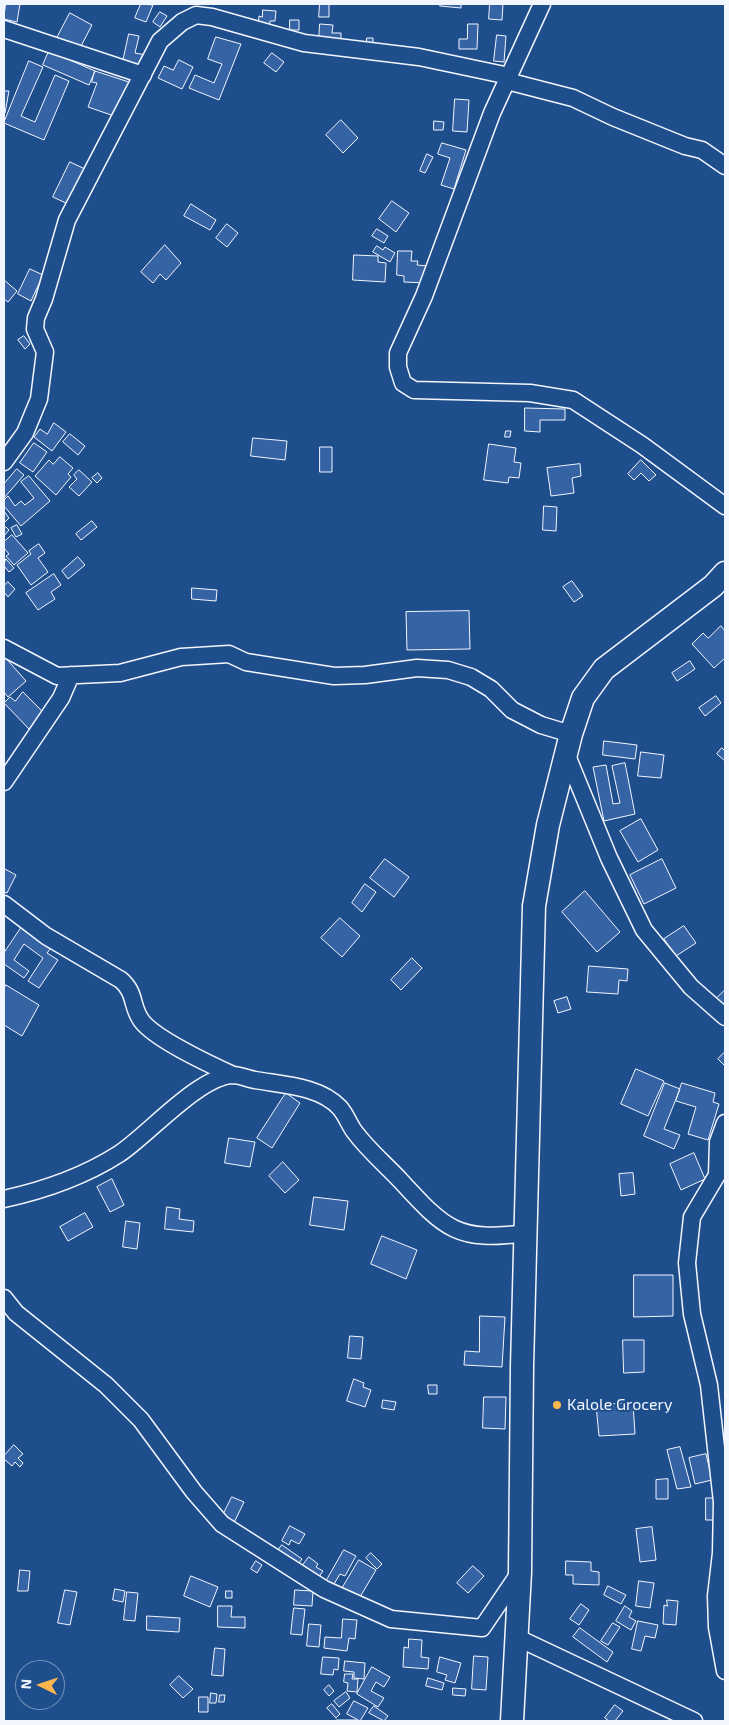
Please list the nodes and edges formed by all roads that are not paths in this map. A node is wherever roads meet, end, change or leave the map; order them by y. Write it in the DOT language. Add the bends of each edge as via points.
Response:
graph roads {
  1 [pos="542,4"];
  2 [pos="4,30"];
  3 [pos="143,75"];
  4 [pos="508,79"];
  5 [pos="725,166"];
  6 [pos="4,462"];
  7 [pos="725,506"];
  8 [pos="725,573"];
  9 [pos="4,648"];
  10 [pos="71,675"];
  11 [pos="568,743"];
  12 [pos="4,782"];
  13 [pos="4,904"];
  14 [pos="725,1017"];
  15 [pos="233,1075"];
  16 [pos="725,1124"];
  17 [pos="4,1200"];
  18 [pos="527,1233"];
  19 [pos="4,1298"];
  20 [pos="520,1572"];
  21 [pos="518,1638"];
  22 [pos="725,1671"];
  23 [pos="512,1721"];
  24 [pos="694,1721"];
  1 -- 4 [label="street"];
  2 -- 3 [label="street"];
  3 -- 4 [label="street" via="160,41 182,22 196,15 304,43 420,57"];
  3 -- 6 [label="street" via="67,220 36,318 35,328 45,352 39,399 25,433"];
  4 -- 5 [label="street" via="573,98 613,117 702,150"];
  4 -- 7 [label="street" via="424,296 398,352 403,383 414,390 530,393 573,400 642,445"];
  8 -- 11 [label="street" via="604,669 583,698"];
  9 -- 10 [label="street" via="57,676"];
  10 -- 11 [label="street" via="120,673 182,657 229,654 246,662 334,676 417,668 448,670 471,677 491,689 512,710"];
  10 -- 12 [label="street" via="62,698"];
  11 -- 14 [label="street" via="608,858 644,930 691,987"];
  11 -- 18 [label="street" via="540,862 534,906"];
  13 -- 15 [label="street" via="46,936 121,980 128,987 141,1020 148,1028 202,1061"];
  15 -- 17 [label="street" via="219,1078 198,1090 120,1153 78,1178"];
  15 -- 18 [label="street" via="320,1094 340,1108 376,1159 430,1213 454,1229 475,1236"];
  16 -- 22 [label="street" via="718,1142 716,1175 692,1217 687,1263 692,1314 708,1385 722,1502 716,1596 717,1627"];
  18 -- 20 [label="street"];
  19 -- 20 [label="street" via="16,1312 106,1385 142,1420 194,1492 222,1524 324,1589 391,1619 482,1628"];
  20 -- 21 [label="street"];
  21 -- 23 [label="street"];
  21 -- 24 [label="street"];
}
